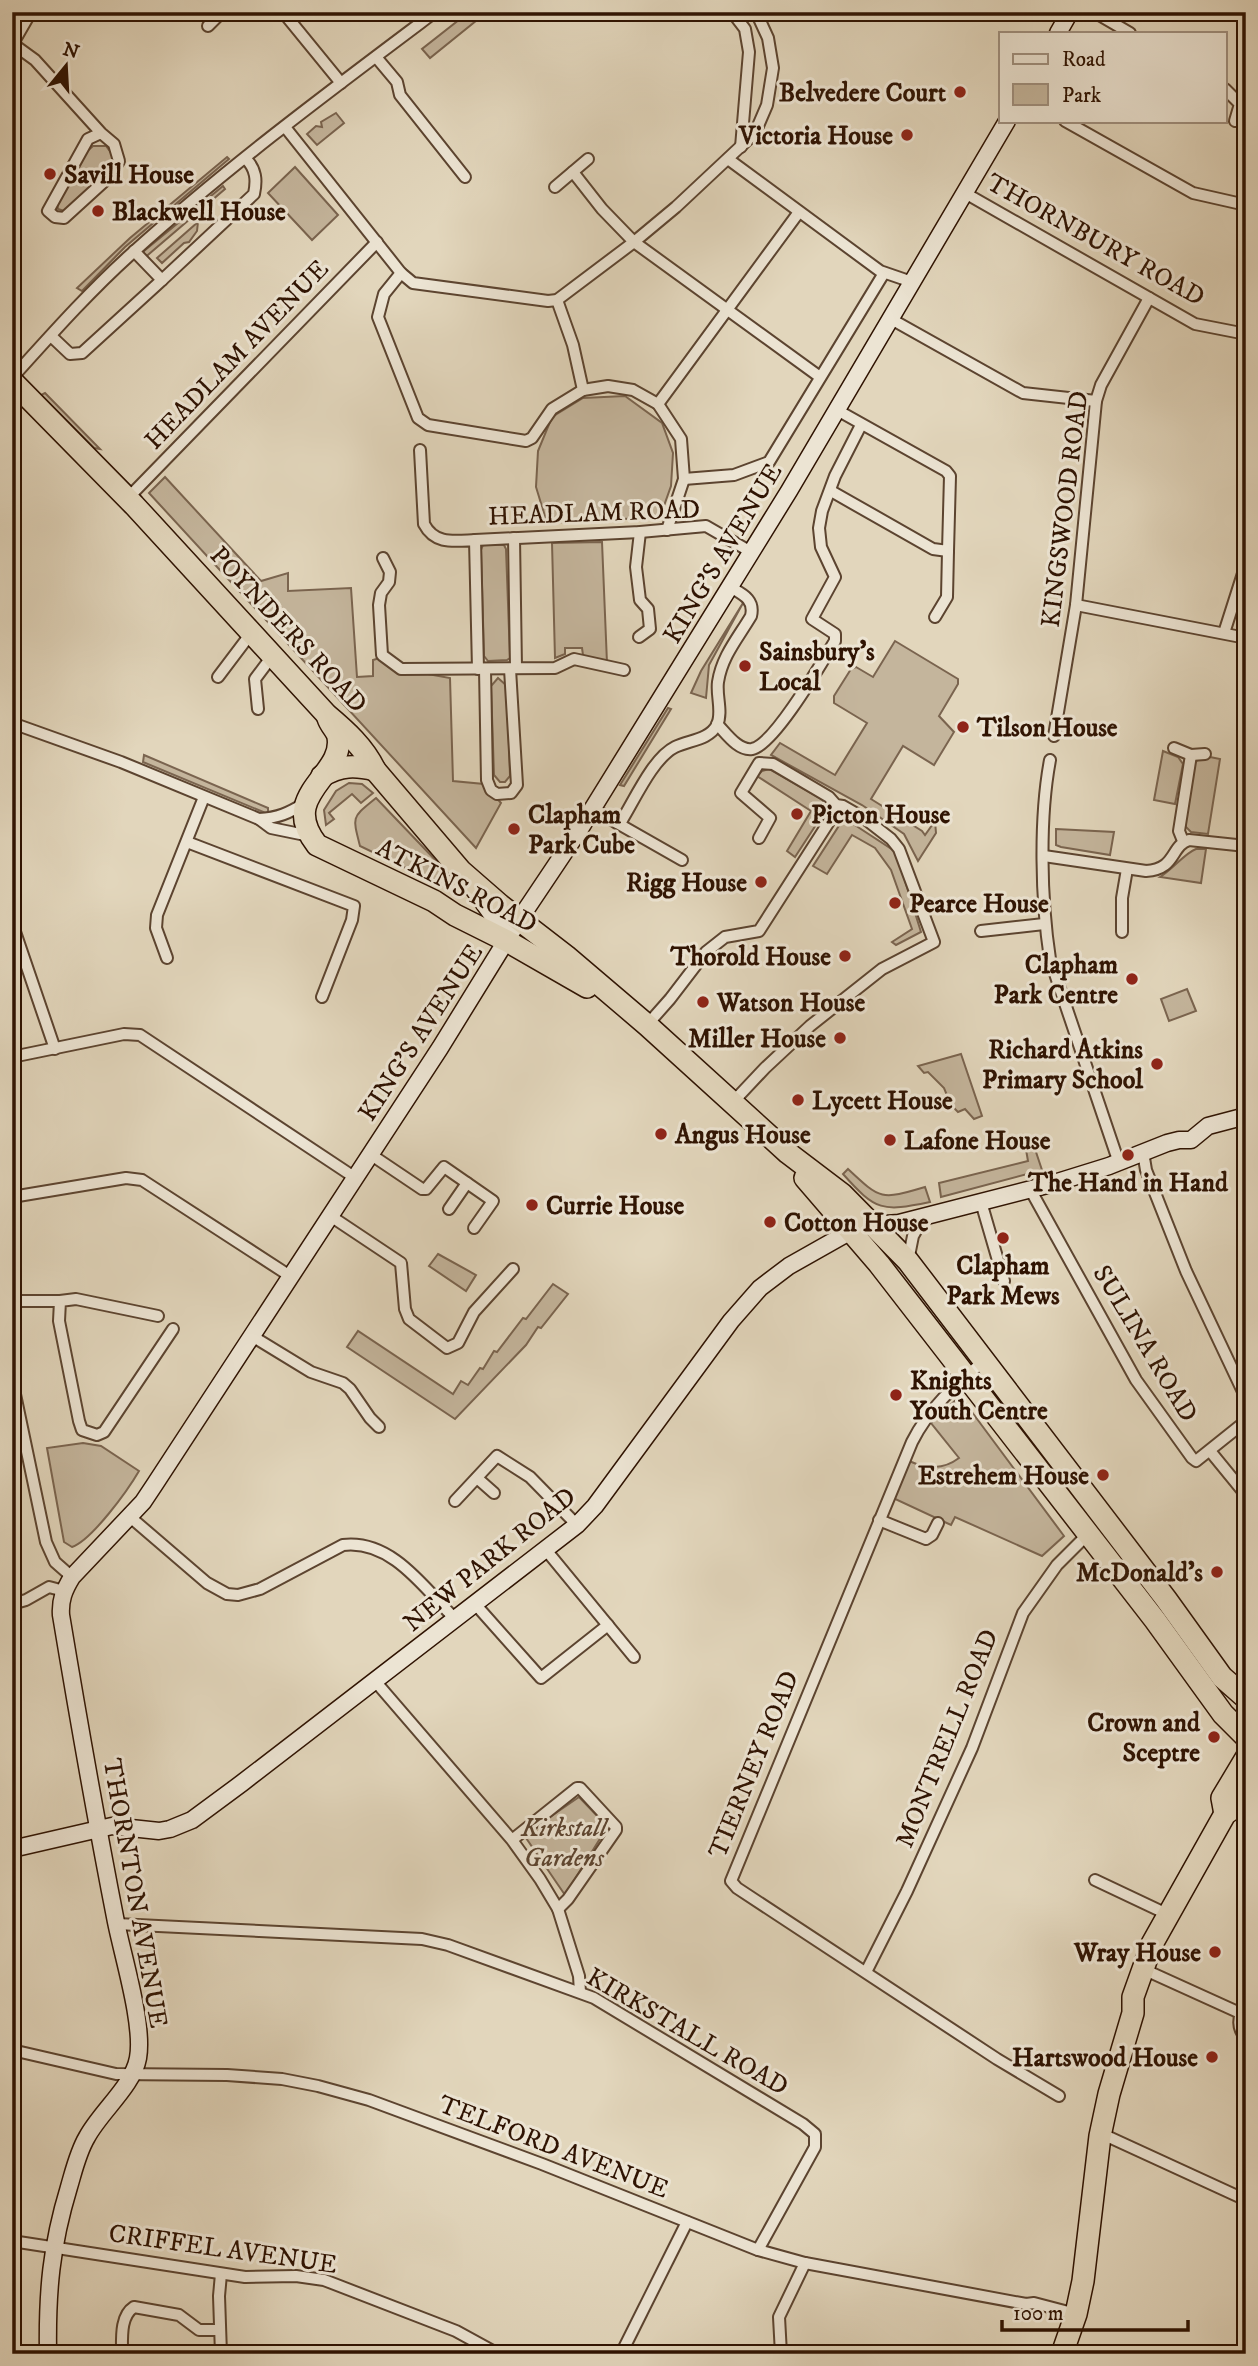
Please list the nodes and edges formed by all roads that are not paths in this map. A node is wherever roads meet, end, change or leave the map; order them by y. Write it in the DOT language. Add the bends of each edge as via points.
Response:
graph roads {
  1 [pos="31,12"];
  2 [pos="222,12"];
  3 [pos="283,12"];
  4 [pos="435,12"];
  5 [pos="732,12"];
  6 [pos="756,12"];
  7 [pos="1094,12"];
  8 [pos="12,20"];
  9 [pos="1111,22"];
  10 [pos="23,26"];
  11 [pos="208,26"];
  12 [pos="1106,32"];
  13 [pos="1128,32"];
  14 [pos="12,44"];
  15 [pos="376,57"];
  16 [pos="341,83"];
  17 [pos="1226,90"];
  18 [pos="1235,121"];
  19 [pos="1006,122"];
  20 [pos="1067,122"];
  21 [pos="285,127"];
  22 [pos="101,133"];
  23 [pos="741,146"];
  24 [pos="246,159"];
  25 [pos="588,159"];
  26 [pos="728,159"];
  27 [pos="573,172"];
  28 [pos="465,177"];
  29 [pos="555,187"];
  30 [pos="965,192"];
  31 [pos="1246,205"];
  32 [pos="799,212"];
  33 [pos="377,242"];
  34 [pos="634,242"];
  35 [pos="135,251"];
  36 [pos="401,273"];
  37 [pos="884,273"];
  38 [pos="162,280"];
  39 [pos="912,282"];
  40 [pos="1149,298"];
  41 [pos="557,300"];
  42 [pos="726,310"];
  43 [pos="891,319"];
  44 [pos="1246,334"];
  45 [pos="51,336"];
  46 [pos="820,377"];
  47 [pos="12,380"];
  48 [pos="583,390"];
  49 [pos="1096,401"];
  50 [pos="658,404"];
  51 [pos="837,410"];
  52 [pos="861,425"];
  53 [pos="420,450"];
  54 [pos="684,479"];
  55 [pos="831,491"];
  56 [pos="128,498"];
  57 [pos="667,530"];
  58 [pos="640,532"];
  59 [pos="514,538"];
  60 [pos="475,540"];
  61 [pos="948,551"];
  62 [pos="751,552"];
  63 [pos="383,558"];
  64 [pos="1246,564"];
  65 [pos="730,587"];
  66 [pos="1076,605"];
  67 [pos="935,617"];
  68 [pos="253,632"];
  69 [pos="1224,634"];
  70 [pos="639,637"];
  71 [pos="1246,638"];
  72 [pos="273,655"];
  73 [pos="513,668"];
  74 [pos="482,669"];
  75 [pos="624,670"];
  76 [pos="218,677"];
  77 [pos="258,709"];
  78 [pos="327,715"];
  79 [pos="12,723"];
  80 [pos="717,724"];
  81 [pos="1054,736"];
  82 [pos="1174,748"];
  83 [pos="1205,754"];
  84 [pos="1191,755"];
  85 [pos="1050,760"];
  86 [pos="375,770"];
  87 [pos="321,777"];
  88 [pos="204,797"];
  89 [pos="306,802"];
  90 [pos="836,805"];
  91 [pos="593,808"];
  92 [pos="259,819"];
  93 [pos="617,823"];
  94 [pos="310,836"];
  95 [pos="759,838"];
  96 [pos="1183,841"];
  97 [pos="187,842"];
  98 [pos="1246,846"];
  99 [pos="1044,856"];
  100 [pos="682,860"];
  101 [pos="1127,869"];
  102 [pos="461,871"];
  103 [pos="519,920"];
  104 [pos="12,923"];
  105 [pos="1044,924"];
  106 [pos="981,931"];
  107 [pos="1122,932"];
  108 [pos="507,941"];
  109 [pos="167,958"];
  110 [pos="322,997"];
  111 [pos="628,1011"];
  112 [pos="647,1026"];
  113 [pos="55,1049"];
  114 [pos="12,1057"];
  115 [pos="733,1102"];
  116 [pos="1246,1116"];
  117 [pos="1143,1152"];
  118 [pos="370,1154"];
  119 [pos="1119,1163"];
  120 [pos="354,1177"];
  121 [pos="467,1183"];
  122 [pos="1030,1189"];
  123 [pos="12,1197"];
  124 [pos="981,1202"];
  125 [pos="449,1209"];
  126 [pos="329,1216"];
  127 [pos="925,1216"];
  128 [pos="862,1225"];
  129 [pos="474,1228"];
  130 [pos="908,1261"];
  131 [pos="513,1269"];
  132 [pos="290,1276"];
  133 [pos="1004,1281"];
  134 [pos="12,1301"];
  135 [pos="60,1301"];
  136 [pos="158,1316"];
  137 [pos="173,1329"];
  138 [pos="252,1336"];
  139 [pos="984,1361"];
  140 [pos="966,1376"];
  141 [pos="12,1380"];
  142 [pos="1246,1398"];
  143 [pos="1246,1421"];
  144 [pos="379,1427"];
  145 [pos="1210,1451"];
  146 [pos="477,1478"];
  147 [pos="494,1493"];
  148 [pos="1246,1495"];
  149 [pos="455,1501"];
  150 [pos="129,1517"];
  151 [pos="878,1520"];
  152 [pos="938,1523"];
  153 [pos="577,1525"];
  154 [pos="1088,1534"];
  155 [pos="546,1550"];
  156 [pos="68,1584"];
  157 [pos="12,1604"];
  158 [pos="476,1605"];
  159 [pos="456,1620"];
  160 [pos="608,1625"];
  161 [pos="634,1657"];
  162 [pos="1222,1677"];
  163 [pos="375,1681"];
  164 [pos="1246,1698"];
  165 [pos="1246,1721"];
  166 [pos="1246,1737"];
  167 [pos="1246,1758"];
  168 [pos="1246,1791"];
  169 [pos="1225,1814"];
  170 [pos="99,1828"];
  171 [pos="512,1840"];
  172 [pos="12,1849"];
  173 [pos="1095,1880"];
  174 [pos="558,1909"];
  175 [pos="1169,1915"];
  176 [pos="117,1924"];
  177 [pos="1246,1954"];
  178 [pos="1143,1969"];
  179 [pos="866,1972"];
  180 [pos="1246,1979"];
  181 [pos="580,1992"];
  182 [pos="1246,2002"];
  183 [pos="1240,2013"];
  184 [pos="1246,2038"];
  185 [pos="12,2050"];
  186 [pos="133,2073"];
  187 [pos="1059,2096"];
  188 [pos="1100,2136"];
  189 [pos="1246,2200"];
  190 [pos="687,2222"];
  191 [pos="12,2241"];
  192 [pos="53,2248"];
  193 [pos="758,2250"];
  194 [pos="805,2263"];
  195 [pos="221,2274"];
  196 [pos="1076,2314"];
  197 [pos="220,2330"];
  198 [pos="48,2354"];
  199 [pos="122,2354"];
  200 [pos="220,2354"];
  201 [pos="498,2354"];
  202 [pos="621,2354"];
  203 [pos="781,2354"];
  204 [pos="1062,2354"];
  1 -- 10 [label="street"];
  2 -- 11 [label="street"];
  3 -- 16 [label="street"];
  4 -- 15 [label="street"];
  5 -- 23 [label="street" via="745,29 749,52"];
  6 -- 23 [label="street" via="768,37 773,68 767,104 755,133"];
  7 -- 9 [label="street"];
  8 -- 10 [label="street"];
  9 -- 12 [label="street"];
  9 -- 13 [label="street"];
  10 -- 14 [label="street"];
  14 -- 22 [label="street" via="35,60"];
  15 -- 16 [label="street"];
  15 -- 28 [label="street"];
  16 -- 21 [label="street"];
  17 -- 18 [label="street" via="1240,104"];
  19 -- 30 [label="main road, KING'S AVENUE"];
  20 -- 31 [label="street" via="1193,193"];
  21 -- 24 [label="street"];
  21 -- 33 [label="street"];
  22 -- 22 [label="street" via="114,144 119,161 110,177 64,218 55,217 48,211 88,139"];
  23 -- 26 [label="street"];
  24 -- 35 [label="street"];
  24 -- 38 [label="street" via="257,179 254,194"];
  25 -- 27 [label="street"];
  26 -- 32 [label="street"];
  26 -- 34 [label="street"];
  27 -- 29 [label="street"];
  27 -- 34 [label="street"];
  30 -- 39 [label="main road, KING'S AVENUE"];
  30 -- 40 [label="street, THORNBURY ROAD"];
  32 -- 37 [label="street"];
  32 -- 42 [label="street"];
  33 -- 36 [label="street"];
  33 -- 56 [label="street, HEADLAM AVENUE"];
  34 -- 41 [label="street"];
  34 -- 42 [label="street"];
  35 -- 38 [label="street"];
  35 -- 45 [label="street"];
  36 -- 41 [label="street" via="413,283"];
  36 -- 48 [label="street" via="384,294 379,317 418,418 428,425 526,441 552,410"];
  37 -- 39 [label="street"];
  37 -- 46 [label="street"];
  38 -- 45 [label="street" via="82,353 70,354"];
  39 -- 43 [label="main road, KING'S AVENUE"];
  40 -- 44 [label="street, THORNBURY ROAD" via="1195,324"];
  40 -- 49 [label="street, KINGSWOOD ROAD"];
  41 -- 48 [label="street"];
  42 -- 46 [label="street"];
  42 -- 50 [label="street"];
  43 -- 49 [label="street" via="1023,393"];
  43 -- 51 [label="main road, KING'S AVENUE"];
  45 -- 47 [label="street"];
  46 -- 54 [label="street" via="769,462 734,475"];
  47 -- 56 [label="highway, POYNDERS ROAD"];
  48 -- 50 [label="street" via="608,386 633,390"];
  49 -- 66 [label="street, KINGSWOOD ROAD"];
  50 -- 54 [label="street" via="681,439"];
  51 -- 52 [label="street"];
  51 -- 62 [label="main road, KING'S AVENUE"];
  52 -- 55 [label="street"];
  52 -- 61 [label="street" via="950,476"];
  53 -- 60 [label="street, HEADLAM ROAD" via="424,524 429,533 446,541"];
  54 -- 57 [label="street"];
  55 -- 61 [label="street" via="933,549"];
  55 -- 80 [label="street" via="819,528 821,547 835,577 812,620 835,634 835,641 768,740 754,749 744,748"];
  56 -- 68 [label="highway, POYNDERS ROAD"];
  57 -- 58 [label="street, HEADLAM ROAD"];
  57 -- 62 [label="street, HEADLAM ROAD" via="706,526"];
  58 -- 59 [label="street, HEADLAM ROAD"];
  58 -- 70 [label="street" via="636,567 650,629"];
  59 -- 60 [label="street, HEADLAM ROAD"];
  59 -- 73 [label="street"];
  60 -- 74 [label="street"];
  61 -- 67 [label="street" via="947,597"];
  62 -- 65 [label="main road, KING'S AVENUE"];
  63 -- 74 [label="street" via="390,572 379,605 382,655 401,669"];
  64 -- 69 [label="street"];
  65 -- 80 [label="street" via="748,598 752,609 720,670"];
  65 -- 91 [label="main road, KING'S AVENUE"];
  66 -- 69 [label="street"];
  66 -- 81 [label="street, KINGSWOOD ROAD"];
  68 -- 72 [label="highway, POYNDERS ROAD"];
  68 -- 76 [label="street"];
  69 -- 71 [label="street"];
  72 -- 77 [label="street" via="256,679"];
  72 -- 78 [label="highway, POYNDERS ROAD"];
  73 -- 74 [label="street"];
  73 -- 74 [label="street" via="517,785 503,794 491,790 487,780"];
  73 -- 75 [label="street" via="555,668 574,659"];
  78 -- 86 [label="highway, POYNDERS ROAD" via="358,743"];
  78 -- 87 [label="highway" via="338,737 336,756"];
  79 -- 88 [label="street, ATKINS ROAD"];
  80 -- 93 [label="street" via="711,732 673,748 658,761"];
  82 -- 84 [label="street"];
  83 -- 84 [label="street"];
  84 -- 96 [label="street" via="1179,831"];
  85 -- 99 [label="street"];
  86 -- 87 [label="highway" via="337,768"];
  86 -- 102 [label="highway, POYNDERS ROAD"];
  87 -- 89 [label="highway"];
  88 -- 92 [label="street, ATKINS ROAD"];
  88 -- 97 [label="street"];
  89 -- 92 [label="street" via="285,815"];
  89 -- 94 [label="highway" via="304,815"];
  90 -- 95 [label="street" via="773,764 760,763 741,793 770,818"];
  90 -- 112 [label="street" via="759,931 725,937 706,952"];
  90 -- 115 [label="street" via="864,818 899,849 934,942 882,969 810,1026"];
  91 -- 93 [label="street"];
  91 -- 103 [label="main road, KING'S AVENUE"];
  92 -- 94 [label="street, ATKINS ROAD" via="271,828"];
  93 -- 100 [label="street"];
  94 -- 108 [label="highway, ATKINS ROAD" via="317,845"];
  96 -- 98 [label="street"];
  96 -- 101 [label="street" via="1160,869"];
  97 -- 109 [label="street" via="156,922"];
  97 -- 110 [label="street" via="354,906"];
  99 -- 101 [label="street"];
  99 -- 105 [label="street"];
  101 -- 107 [label="street"];
  102 -- 103 [label="highway, POYNDERS ROAD"];
  102 -- 108 [label="main road"];
  103 -- 108 [label="main road, KING'S AVENUE"];
  103 -- 111 [label="highway, ATKINS ROAD"];
  104 -- 113 [label="street"];
  105 -- 106 [label="street"];
  105 -- 119 [label="street" via="1050,959"];
  108 -- 111 [label="highway, ATKINS ROAD"];
  108 -- 118 [label="main road, KING'S AVENUE"];
  111 -- 112 [label="highway, ATKINS ROAD"];
  112 -- 115 [label="highway, ATKINS ROAD"];
  113 -- 114 [label="street"];
  113 -- 120 [label="street" via="124,1034 140,1035"];
  115 -- 128 [label="highway, ATKINS ROAD" via="842,1194"];
  116 -- 117 [label="main road, NEW PARK ROAD" via="1208,1126 1191,1140"];
  117 -- 119 [label="main road, NEW PARK ROAD"];
  117 -- 142 [label="street" via="1186,1271"];
  118 -- 120 [label="main road, KING'S AVENUE"];
  118 -- 121 [label="street" via="422,1189 444,1167"];
  119 -- 122 [label="main road, NEW PARK ROAD"];
  120 -- 126 [label="main road, KING'S AVENUE"];
  121 -- 125 [label="street"];
  121 -- 129 [label="street" via="493,1201"];
  122 -- 124 [label="main road, NEW PARK ROAD"];
  122 -- 145 [label="street, SULINA ROAD" via="1136,1380 1192,1458 1196,1461"];
  123 -- 132 [label="street" via="126,1178 142,1180"];
  124 -- 127 [label="main road, NEW PARK ROAD"];
  124 -- 133 [label="street"];
  126 -- 131 [label="street" via="401,1263 409,1319 447,1348 458,1343 474,1312"];
  126 -- 132 [label="main road, KING'S AVENUE"];
  127 -- 128 [label="main road, NEW PARK ROAD"];
  127 -- 130 [label="street" via="913,1236"];
  128 -- 130 [label="highway"];
  128 -- 140 [label="highway"];
  128 -- 153 [label="main road, NEW PARK ROAD" via="760,1288"];
  130 -- 139 [label="highway"];
  132 -- 138 [label="main road, KING'S AVENUE"];
  134 -- 135 [label="street"];
  135 -- 136 [label="street" via="76,1299"];
  135 -- 137 [label="street" via="59,1321 79,1421 82,1430 91,1434 104,1433"];
  138 -- 144 [label="street" via="311,1371 343,1383"];
  138 -- 150 [label="main road, KING'S AVENUE"];
  139 -- 140 [label="street, TIERNEY ROAD"];
  139 -- 162 [label="highway"];
  140 -- 151 [label="street, TIERNEY ROAD" via="918,1429"];
  140 -- 154 [label="highway"];
  141 -- 156 [label="street" via="46,1542"];
  143 -- 145 [label="street, SULINA ROAD"];
  145 -- 148 [label="street"];
  146 -- 147 [label="street"];
  146 -- 149 [label="street"];
  146 -- 153 [label="street" via="494,1458 501,1457 530,1477"];
  150 -- 156 [label="main road, KING'S AVENUE"];
  150 -- 159 [label="street" via="207,1583 227,1594 260,1589 343,1545 368,1546 390,1556"];
  151 -- 152 [label="street" via="926,1539"];
  151 -- 179 [label="street, TIERNEY ROAD" via="731,1881"];
  153 -- 155 [label="main road, NEW PARK ROAD"];
  154 -- 166 [label="highway" via="1223,1714"];
  154 -- 179 [label="street, MONTRELL ROAD" via="1056,1565 1023,1613 962,1771"];
  155 -- 158 [label="main road, NEW PARK ROAD"];
  155 -- 160 [label="street"];
  156 -- 157 [label="street" via="49,1587"];
  156 -- 170 [label="main road, THORNTON AVENUE" via="61,1613"];
  158 -- 159 [label="main road, NEW PARK ROAD"];
  158 -- 160 [label="street" via="541,1678"];
  159 -- 163 [label="main road, NEW PARK ROAD"];
  160 -- 161 [label="street"];
  162 -- 164 [label="highway"];
  162 -- 165 [label="highway"];
  163 -- 170 [label="main road, NEW PARK ROAD" via="181,1826 159,1831"];
  163 -- 171 [label="street"];
  167 -- 169 [label="highway" via="1222,1798"];
  168 -- 169 [label="highway" via="1238,1805"];
  169 -- 175 [label="highway"];
  170 -- 172 [label="main road, NEW PARK ROAD"];
  170 -- 176 [label="main road, THORNTON AVENUE"];
  171 -- 174 [label="street"];
  171 -- 174 [label="street" via="577,1788 616,1827"];
  173 -- 175 [label="street"];
  174 -- 181 [label="street"];
  175 -- 178 [label="highway"];
  176 -- 181 [label="street, KIRKSTALL ROAD" via="422,1939"];
  176 -- 186 [label="main road, THORNTON AVENUE" via="138,2035 139,2055"];
  177 -- 180 [label="street"];
  178 -- 183 [label="street"];
  178 -- 188 [label="highway"];
  179 -- 187 [label="street, TIERNEY ROAD"];
  181 -- 193 [label="street, KIRKSTALL ROAD" via="815,2134 815,2147"];
  182 -- 183 [label="street"];
  183 -- 184 [label="street" via="1239,2024"];
  185 -- 186 [label="street, TELFORD AVENUE" via="108,2073"];
  186 -- 190 [label="street, TELFORD AVENUE" via="261,2077 335,2090"];
  186 -- 192 [label="main road, THORNTON AVENUE" via="82,2146"];
  188 -- 189 [label="street"];
  188 -- 196 [label="highway"];
  190 -- 193 [label="street, TELFORD AVENUE"];
  190 -- 202 [label="street"];
  191 -- 192 [label="street, CRIFFEL AVENUE"];
  192 -- 195 [label="street, CRIFFEL AVENUE"];
  192 -- 198 [label="main road, THORNTON AVENUE"];
  193 -- 194 [label="street, TELFORD AVENUE"];
  194 -- 196 [label="street, TELFORD AVENUE"];
  194 -- 203 [label="street" via="779,2317"];
  195 -- 197 [label="street"];
  195 -- 201 [label="street, CRIFFEL AVENUE" via="324,2280 456,2331"];
  196 -- 204 [label="highway"];
  197 -- 199 [label="street" via="199,2330 179,2315 134,2307 125,2318"];
  197 -- 200 [label="street"];
}
